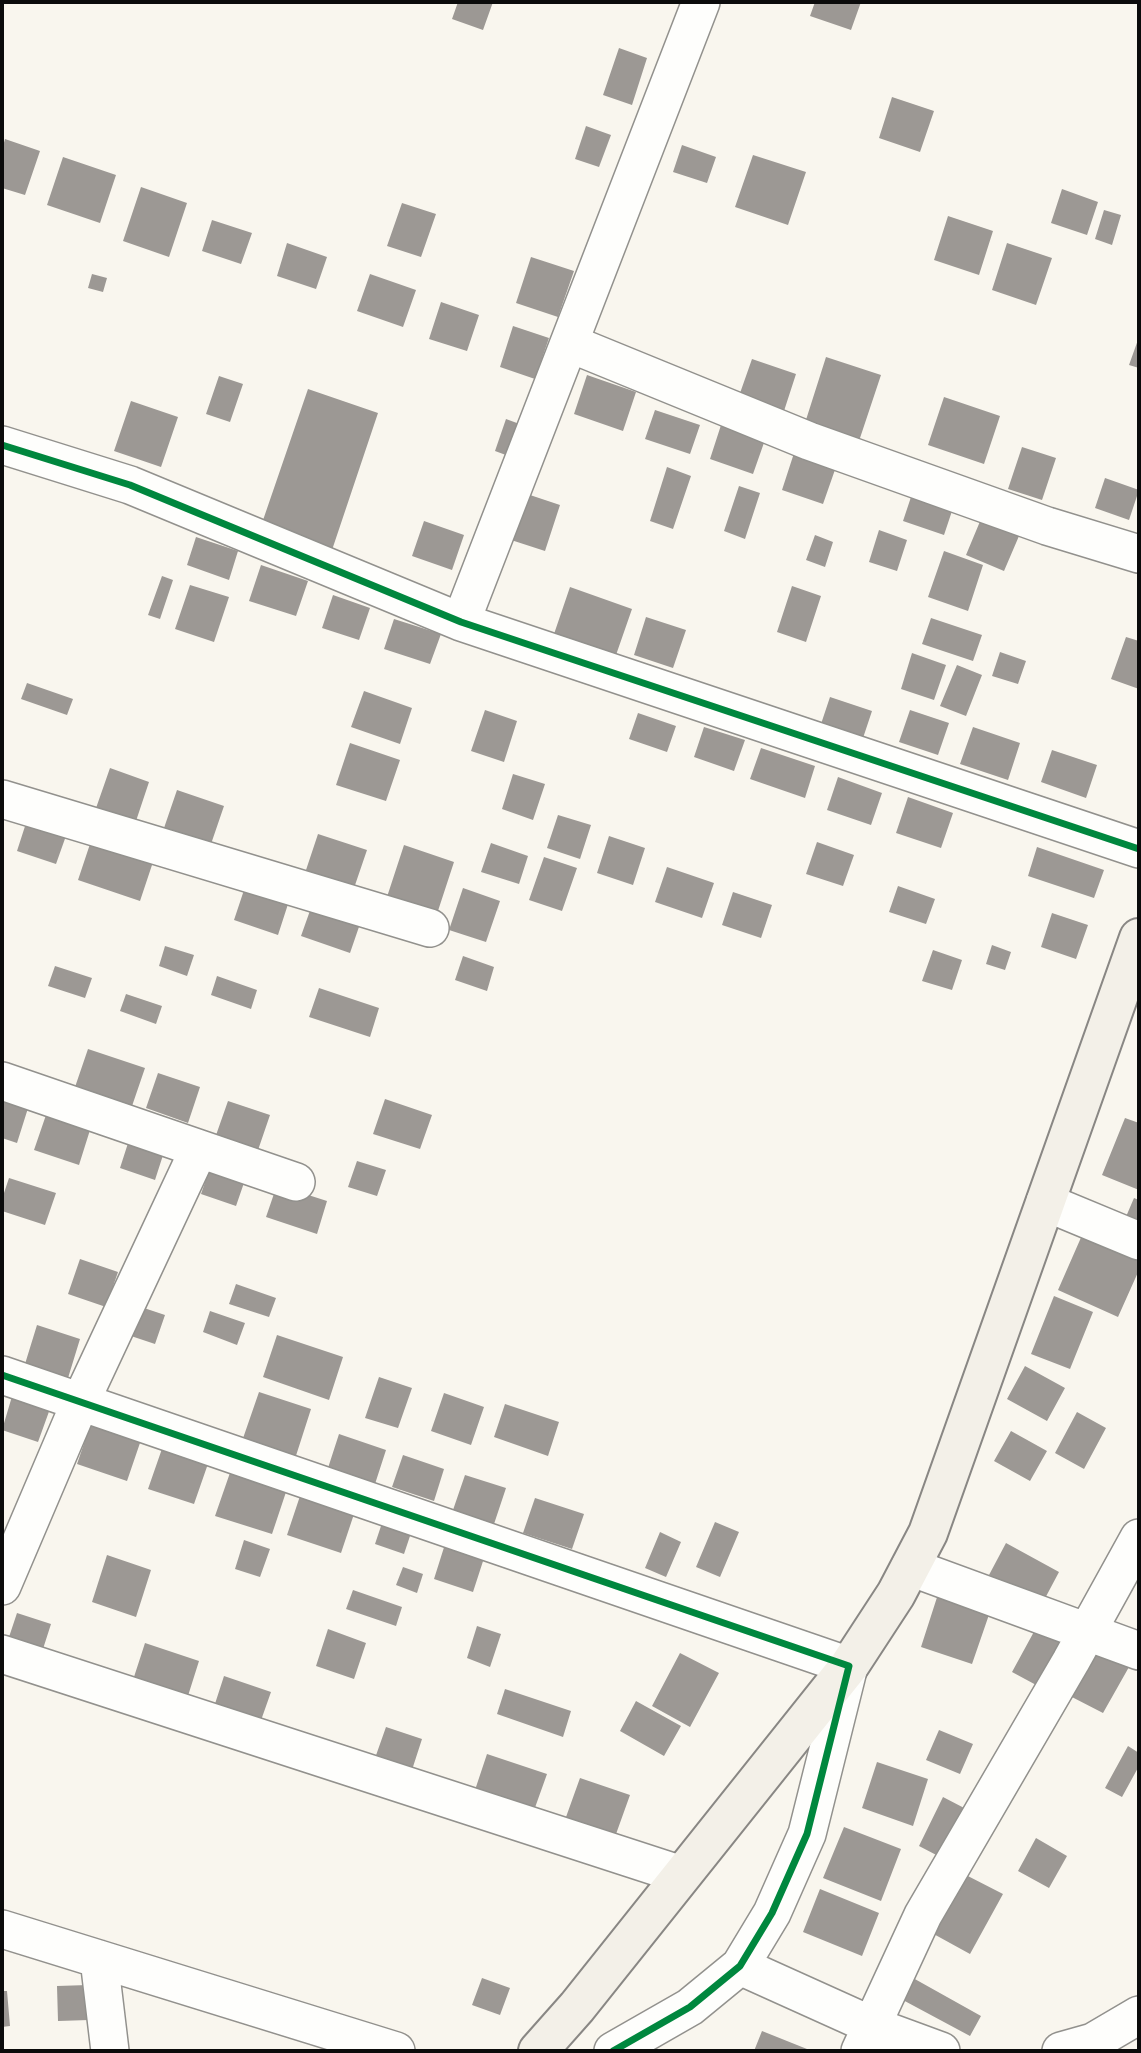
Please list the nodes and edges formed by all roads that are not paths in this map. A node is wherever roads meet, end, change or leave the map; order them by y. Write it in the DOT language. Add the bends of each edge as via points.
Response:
graph roads {
  1 [pos="701,2"];
  2 [pos="569,344"];
  3 [pos="2,445"];
  4 [pos="1139,554"];
  5 [pos="461,622"];
  6 [pos="2,799"];
  7 [pos="1139,849"];
  8 [pos="430,928"];
  9 [pos="1139,938"];
  10 [pos="2,1081"];
  11 [pos="199,1149"];
  12 [pos="296,1182"];
  13 [pos="1045,1202"];
  14 [pos="1139,1241"];
  15 [pos="2,1375"];
  16 [pos="80,1403"];
  17 [pos="1139,1538"];
  18 [pos="909,1567"];
  19 [pos="2,1586"];
  20 [pos="1087,1632"];
  21 [pos="1139,1651"];
  22 [pos="2,1654"];
  23 [pos="849,1666"];
  24 [pos="682,1875"];
  25 [pos="2,1928"];
  26 [pos="99,1959"];
  27 [pos="740,1966"];
  28 [pos="1139,2015"];
  29 [pos="867,2038"];
  30 [pos="110,2051"];
  31 [pos="396,2051"];
  32 [pos="538,2051"];
  33 [pos="613,2051"];
  34 [pos="941,2051"];
  35 [pos="1061,2051"];
  1 -- 2 [label="street"];
  2 -- 4 [label="street" via="809,441"];
  2 -- 5 [label="street"];
  3 -- 5 [label="street" via="130,485"];
  5 -- 7 [label="street"];
  6 -- 8 [label="street"];
  9 -- 13 [label="main road"];
  10 -- 11 [label="street"];
  11 -- 12 [label="street"];
  11 -- 16 [label="street"];
  13 -- 14 [label="street"];
  13 -- 18 [label="main road" via="928,1533"];
  15 -- 16 [label="street"];
  16 -- 19 [label="street"];
  16 -- 23 [label="street"];
  17 -- 20 [label="street"];
  18 -- 20 [label="street"];
  18 -- 23 [label="main road"];
  20 -- 21 [label="street"];
  20 -- 29 [label="street" via="934,1894"];
  22 -- 24 [label="street"];
  23 -- 24 [label="main road"];
  23 -- 27 [label="street" via="807,1833 772,1913"];
  24 -- 32 [label="main road"];
  25 -- 26 [label="street"];
  26 -- 30 [label="street"];
  26 -- 31 [label="street"];
  27 -- 29 [label="street"];
  27 -- 33 [label="street" via="690,2007"];
  28 -- 35 [label="street" via="1093,2042"];
  29 -- 34 [label="street"];
}
